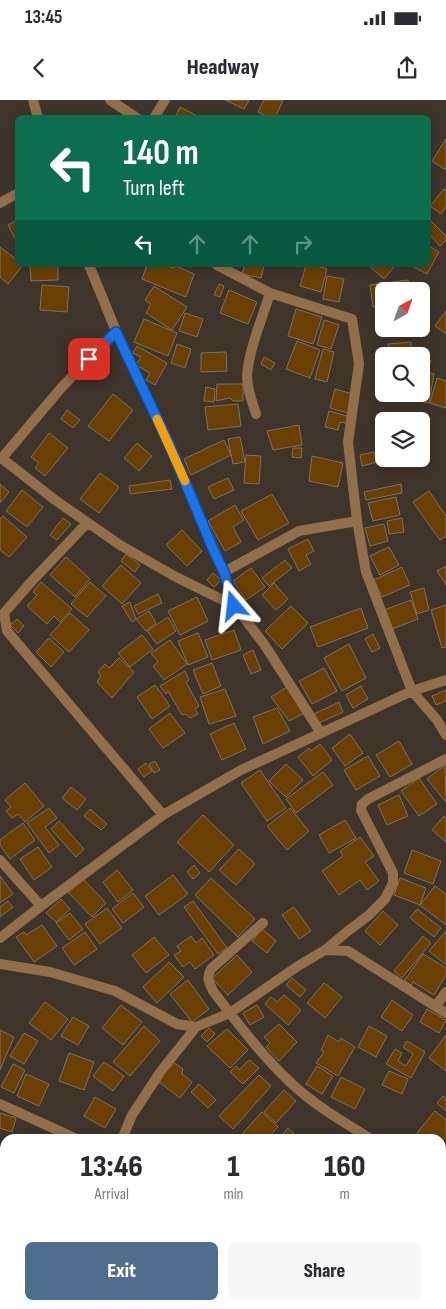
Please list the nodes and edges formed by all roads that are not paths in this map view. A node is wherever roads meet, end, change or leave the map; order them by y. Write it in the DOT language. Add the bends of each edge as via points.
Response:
graph roads {
  1 [pos="33,100"];
  2 [pos="110,100"];
  3 [pos="165,100"];
  4 [pos="37,115"];
  5 [pos="132,115"];
  6 [pos="156,115"];
  7 [pos="15,195"];
  8 [pos="0,203"];
  9 [pos="90,267"];
  10 [pos="221,267"];
  11 [pos="270,293"];
  12 [pos="116,332"];
  13 [pos="256,414"];
  14 [pos="1,457"];
  15 [pos="357,521"];
  16 [pos="87,523"];
  17 [pos="224,572"];
  18 [pos="234,606"];
  19 [pos="2,611"];
  20 [pos="446,680"];
  21 [pos="412,691"];
  22 [pos="321,733"];
  23 [pos="446,735"];
  24 [pos="446,760"];
  25 [pos="163,815"];
  26 [pos="0,860"];
  27 [pos="40,906"];
  28 [pos="263,923"];
  29 [pos="0,938"];
  30 [pos="325,950"];
  31 [pos="0,964"];
  32 [pos="446,992"];
  33 [pos="436,1006"];
  34 [pos="230,1013"];
  35 [pos="446,1013"];
  36 [pos="196,1027"];
  37 [pos="0,1104"];
  38 [pos="65,1134"];
  39 [pos="124,1134"];
  40 [pos="363,1134"];
  1 -- 4 [label="street"];
  2 -- 5 [label="street"];
  3 -- 6 [label="street"];
  7 -- 8 [label="street"];
  9 -- 12 [label="street"];
  10 -- 11 [label="street"];
  11 -- 13 [label="street" via="250,356 247,378"];
  11 -- 15 [label="street" via="352,319 360,364 348,442"];
  12 -- 14 [label="street" via="62,387"];
  12 -- 17 [label="street"];
  14 -- 16 [label="street"];
  15 -- 17 [label="street" via="300,530"];
  15 -- 21 [label="street" via="366,572"];
  16 -- 18 [label="street" via="176,577"];
  16 -- 19 [label="street"];
  17 -- 18 [label="street"];
  18 -- 22 [label="street" via="264,644"];
  19 -- 25 [label="street" via="7,631"];
  20 -- 21 [label="street"];
  21 -- 22 [label="street"];
  21 -- 23 [label="street"];
  22 -- 25 [label="street" via="241,770"];
  24 -- 30 [label="street" via="362,804 361,810 393,873 393,883 385,899 369,915"];
  25 -- 27 [label="street"];
  26 -- 27 [label="street"];
  27 -- 29 [label="street"];
  28 -- 34 [label="street" via="208,975 213,991"];
  30 -- 33 [label="street" via="348,951"];
  30 -- 34 [label="street"];
  31 -- 36 [label="street" via="50,972 115,991 177,1024"];
  32 -- 33 [label="street"];
  33 -- 35 [label="street"];
  34 -- 36 [label="street"];
  34 -- 40 [label="street" via="289,1082 330,1114"];
  36 -- 39 [label="street" via="146,1093"];
  37 -- 38 [label="street"];
}
